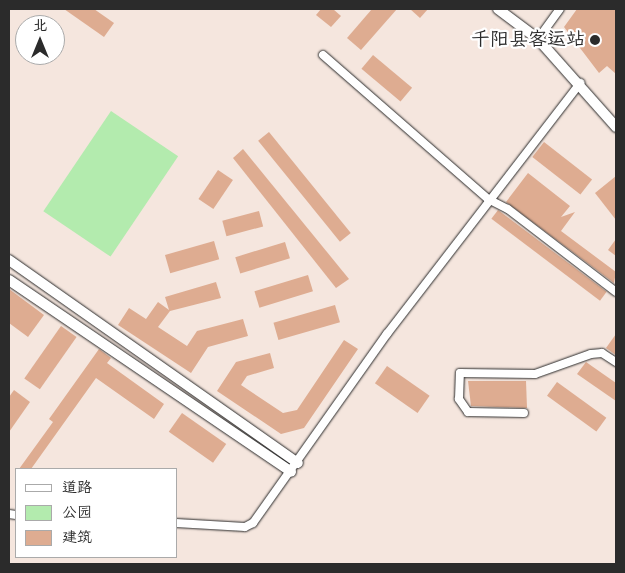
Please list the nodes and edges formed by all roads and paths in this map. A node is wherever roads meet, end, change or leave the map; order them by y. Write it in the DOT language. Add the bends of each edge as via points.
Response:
graph roads {
  1 [pos="498,9"];
  2 [pos="560,9"];
  3 [pos="538,39"];
  4 [pos="324,55"];
  5 [pos="580,82"];
  6 [pos="616,127"];
  7 [pos="488,199"];
  8 [pos="9,260"];
  9 [pos="9,280"];
  10 [pos="616,292"];
  11 [pos="616,362"];
  12 [pos="524,413"];
  13 [pos="298,463"];
  14 [pos="291,472"];
  15 [pos="178,523"];
  1 -- 3 [label="main road"];
  2 -- 3 [label="street"];
  3 -- 5 [label="main road"];
  4 -- 7 [label="street"];
  5 -- 6 [label="main road"];
  5 -- 7 [label="street"];
  7 -- 10 [label="street" via="508,209"];
  7 -- 13 [label="street" via="386,334"];
  8 -- 13 [label="main road"];
  9 -- 14 [label="main road"];
  11 -- 12 [label="street" via="602,353 535,374 460,373 459,399 468,412"];
  13 -- 14 [label="street"];
  14 -- 15 [label="street" via="253,523 245,527"];
}
